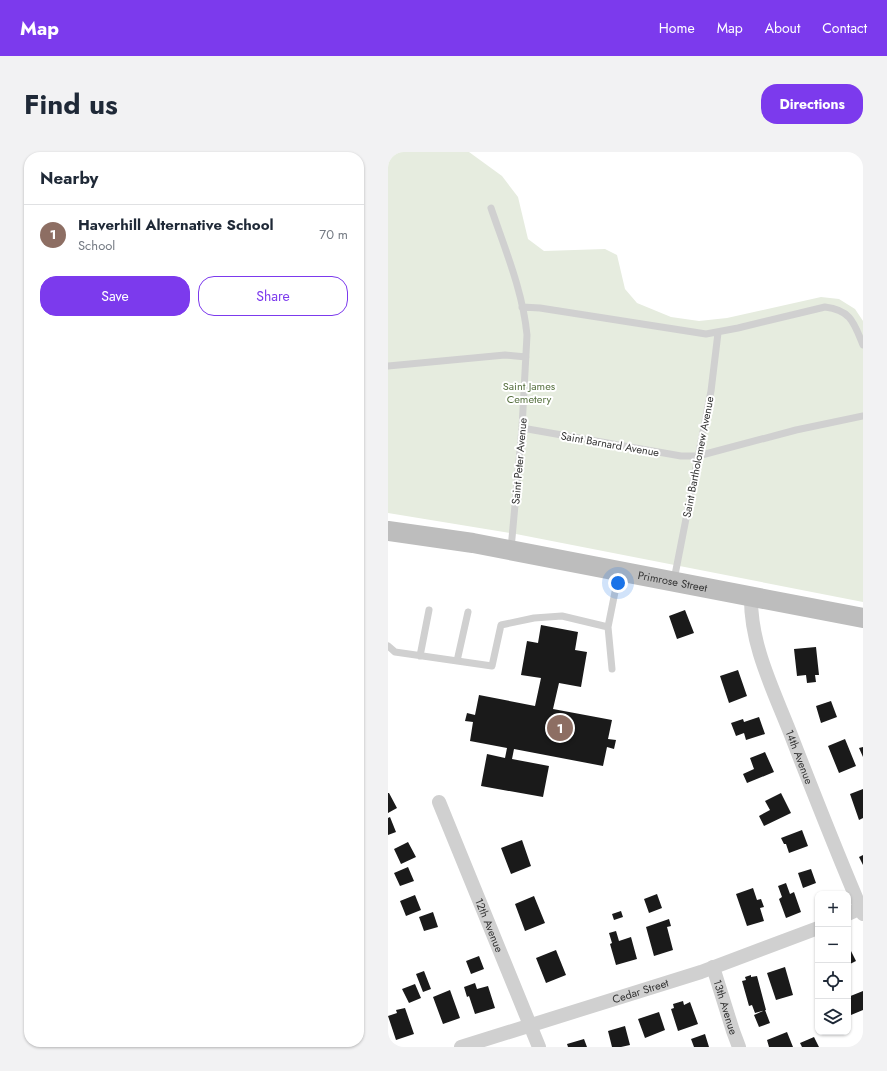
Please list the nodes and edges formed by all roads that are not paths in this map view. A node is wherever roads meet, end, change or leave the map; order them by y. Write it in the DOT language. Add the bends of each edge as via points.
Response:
graph roads {
  1 [pos="491,208"];
  2 [pos="522,307"];
  3 [pos="718,333"];
  4 [pos="863,345"];
  5 [pos="526,357"];
  6 [pos="388,366"];
  7 [pos="863,416"];
  8 [pos="522,428"];
  9 [pos="698,456"];
  10 [pos="388,531"];
  11 [pos="511,551"];
  12 [pos="619,571"];
  13 [pos="674,581"];
  14 [pos="751,596"];
  15 [pos="429,610"];
  16 [pos="468,612"];
  17 [pos="863,618"];
  18 [pos="608,627"];
  19 [pos="388,646"];
  20 [pos="420,656"];
  21 [pos="458,661"];
  22 [pos="612,669"];
  23 [pos="439,802"];
  24 [pos="859,911"];
  25 [pos="815,929"];
  26 [pos="713,968"];
  27 [pos="531,1026"];
  28 [pos="461,1047"];
  29 [pos="539,1047"];
  30 [pos="739,1047"];
  1 -- 2 [label="lane, Saint Peter Avenue"];
  2 -- 3 [label="lane" via="706,334"];
  2 -- 5 [label="lane, Saint Peter Avenue" via="526,328"];
  3 -- 4 [label="lane" via="825,307 837,309 848,315"];
  3 -- 9 [label="lane, Saint Bartholomew Avenue" via="711,391"];
  5 -- 6 [label="lane" via="504,355"];
  5 -- 8 [label="lane, Saint Peter Avenue"];
  7 -- 9 [label="lane, Saint Barnard Avenue" via="796,430"];
  8 -- 9 [label="lane, Saint Barnard Avenue" via="681,456"];
  8 -- 11 [label="lane, Saint Peter Avenue"];
  9 -- 13 [label="lane, Saint Bartholomew Avenue"];
  10 -- 11 [label="main road, Primrose Street"];
  11 -- 12 [label="main road, Primrose Street"];
  12 -- 13 [label="main road, Primrose Street"];
  12 -- 18 [label="lane"];
  13 -- 14 [label="main road, Primrose Street"];
  14 -- 17 [label="main road, Primrose Street"];
  14 -- 24 [label="street, 14th Avenue" via="752,625 766,671"];
  15 -- 20 [label="lane"];
  16 -- 21 [label="lane"];
  18 -- 21 [label="lane" via="562,616 507,623 501,625 492,666"];
  18 -- 22 [label="lane"];
  19 -- 20 [label="lane" via="395,652"];
  20 -- 21 [label="lane"];
  23 -- 27 [label="street, 12th Avenue"];
  25 -- 26 [label="street, Cedar Street"];
  26 -- 27 [label="street, Cedar Street"];
  26 -- 30 [label="street, 13th Avenue"];
  27 -- 28 [label="street, Cedar Street"];
  27 -- 29 [label="street, 12th Avenue"];
}
